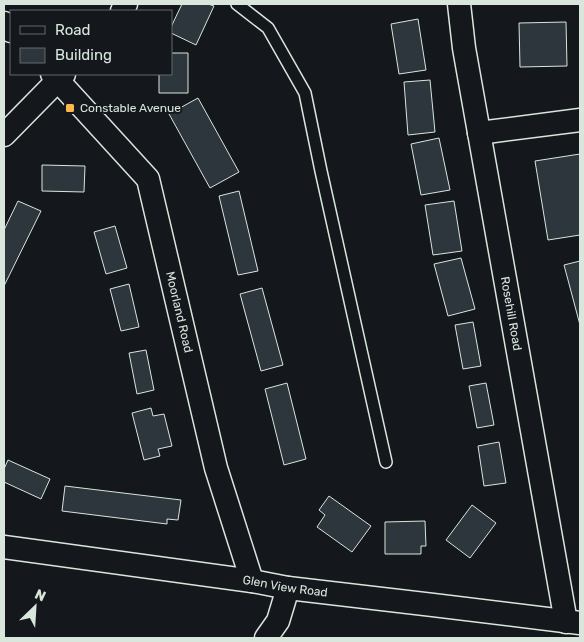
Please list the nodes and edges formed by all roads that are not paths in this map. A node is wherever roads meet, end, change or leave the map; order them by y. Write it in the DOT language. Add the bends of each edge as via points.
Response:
graph roads {
  1 [pos="237,4"];
  2 [pos="460,4"];
  3 [pos="58,76"];
  4 [pos="580,120"];
  5 [pos="479,133"];
  6 [pos="4,135"];
  7 [pos="386,462"];
  8 [pos="4,547"];
  9 [pos="252,581"];
  10 [pos="288,588"];
  11 [pos="573,623"];
  12 [pos="266,638"];
  1 -- 7 [label="lane" via="268,28 305,93"];
  2 -- 5 [label="street, Rosehill Road"];
  3 -- 6 [label="street"];
  3 -- 9 [label="street, Moorland Road" via="148,179 216,468"];
  4 -- 5 [label="street"];
  5 -- 11 [label="street, Rosehill Road"];
  8 -- 9 [label="street, Glen View Road"];
  9 -- 10 [label="street, Glen View Road"];
  10 -- 11 [label="street, Glen View Road"];
  10 -- 12 [label="street" via="278,621"];
}
